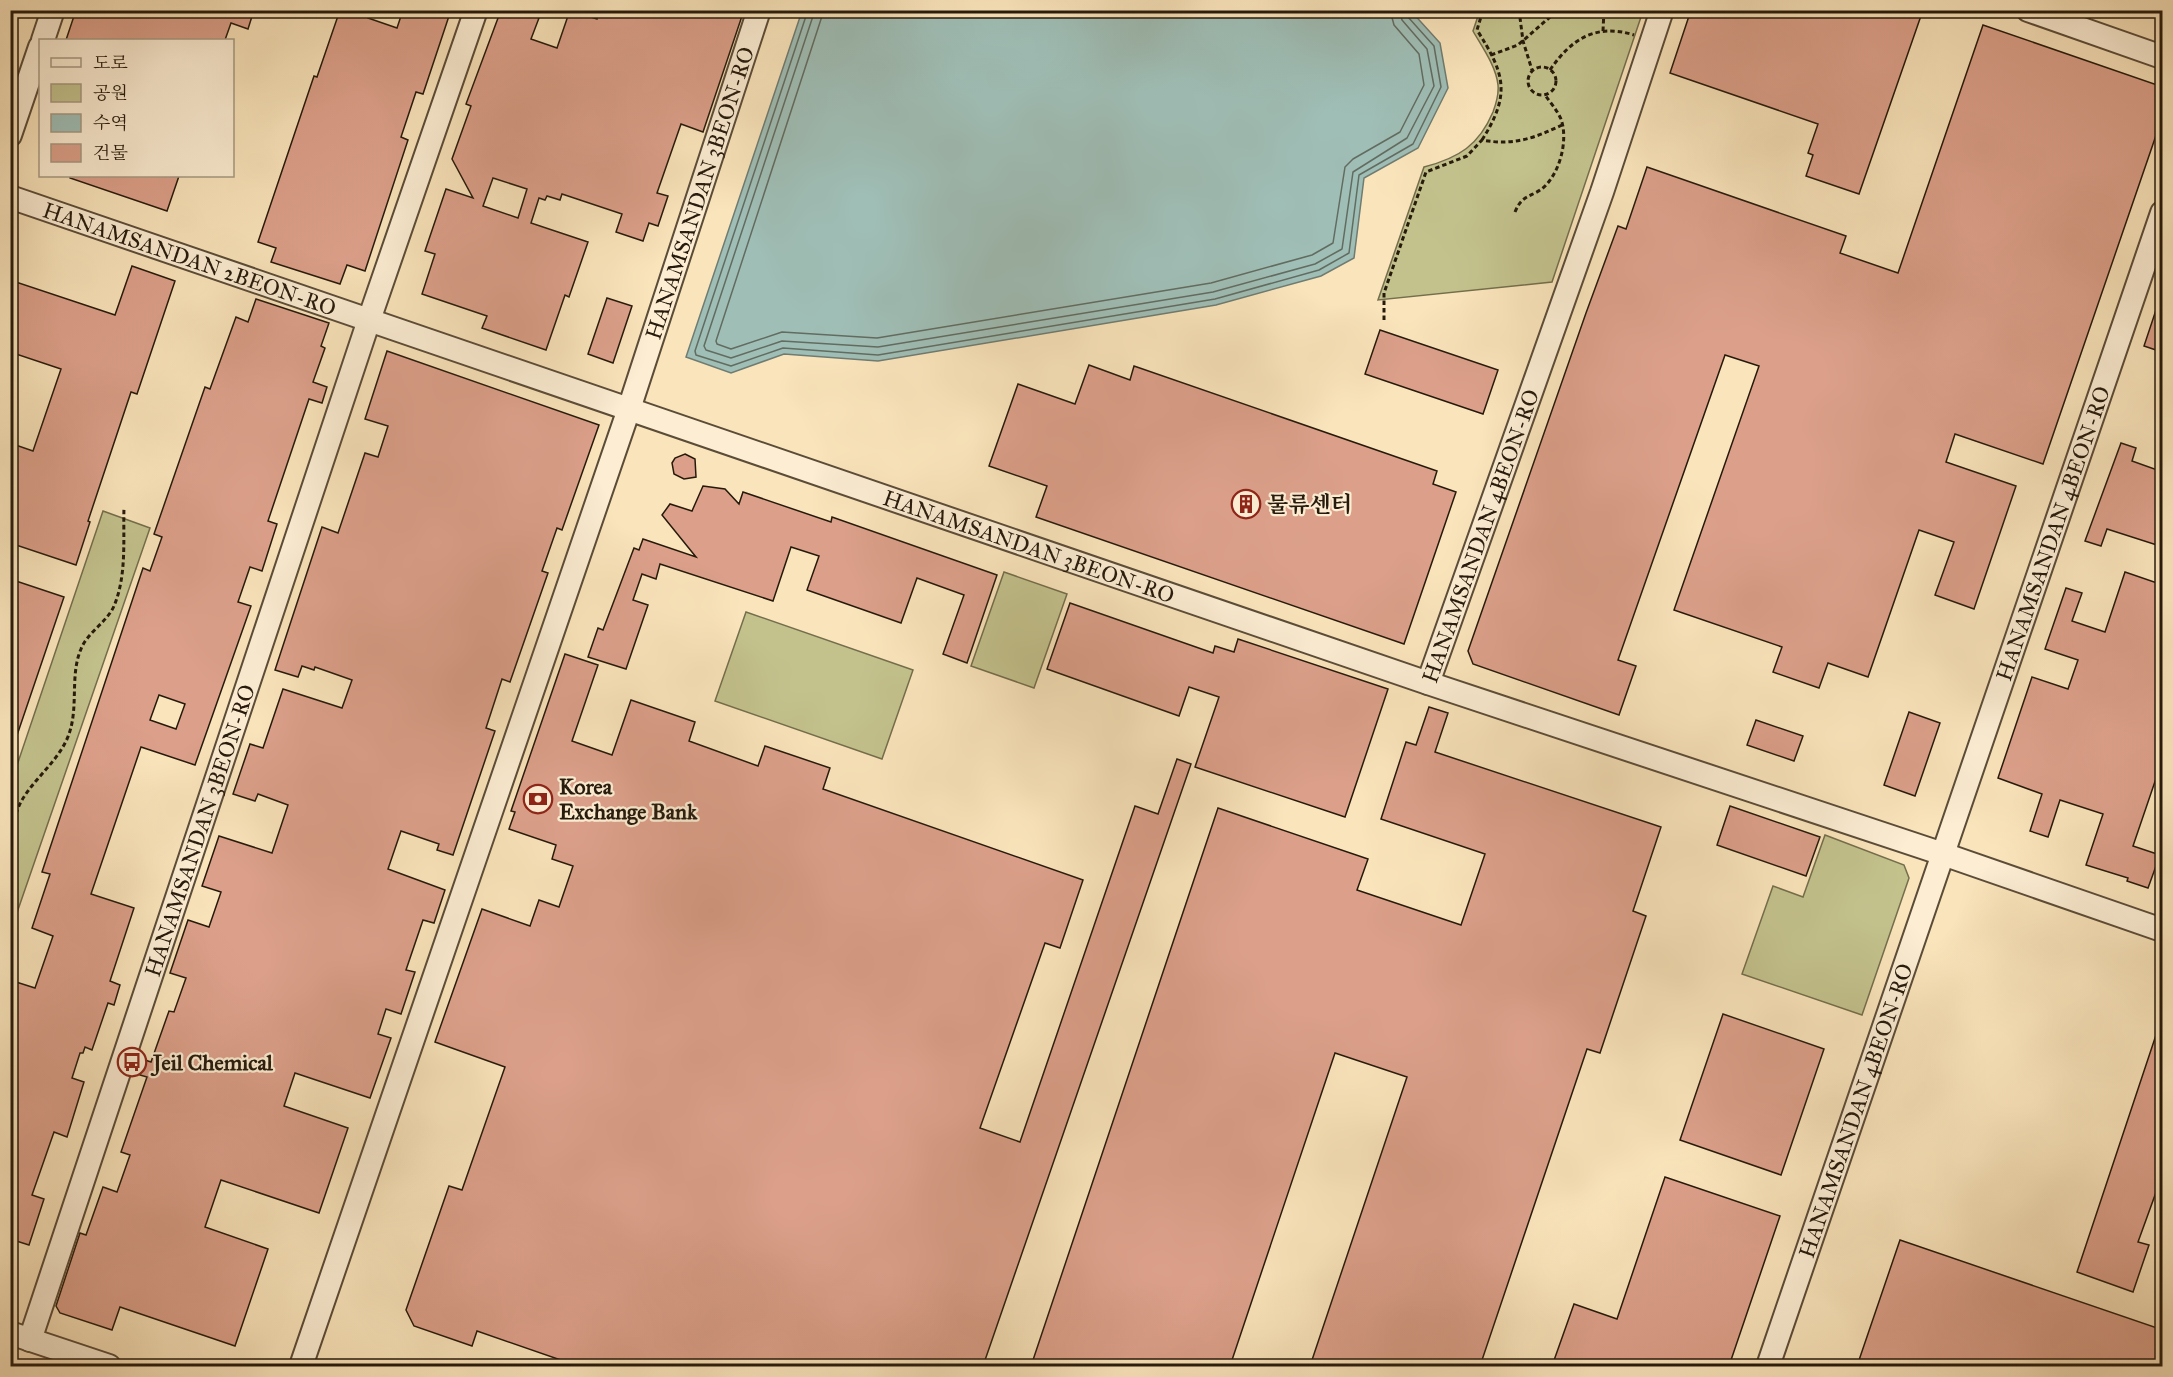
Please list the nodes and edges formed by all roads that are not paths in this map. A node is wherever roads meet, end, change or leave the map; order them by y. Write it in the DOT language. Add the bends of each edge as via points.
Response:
graph roads {
  1 [pos="53,10"];
  2 [pos="476,10"];
  3 [pos="759,10"];
  4 [pos="1662,10"];
  5 [pos="2028,10"];
  6 [pos="43,39"];
  7 [pos="39,50"];
  8 [pos="2163,57"];
  9 [pos="10,135"];
  10 [pos="10,196"];
  11 [pos="2163,213"];
  12 [pos="369,320"];
  13 [pos="629,408"];
  14 [pos="1428,683"];
  15 [pos="1943,854"];
  16 [pos="2163,930"];
  17 [pos="20,1337"];
  18 [pos="109,1366"];
  19 [pos="301,1366"];
  20 [pos="1768,1366"];
  1 -- 6 [label="street"];
  2 -- 12 [label="street, HANAMSANDAN 3BEON-RO"];
  3 -- 13 [label="street, HANAMSANDAN 3BEON-RO"];
  4 -- 14 [label="street, HANAMSANDAN 4BEON-RO"];
  5 -- 8 [label="street"];
  7 -- 9 [label="street"];
  10 -- 12 [label="street, HANAMSANDAN 2BEON-RO"];
  11 -- 15 [label="street, HANAMSANDAN 4BEON-RO"];
  12 -- 13 [label="street, HANAMSANDAN 3BEON-RO"];
  12 -- 17 [label="street, HANAMSANDAN 3BEON-RO"];
  13 -- 14 [label="street, HANAMSANDAN 3BEON-RO"];
  13 -- 19 [label="street, HANAMSANDAN 3BEON-RO"];
  14 -- 15 [label="street, HANAMSANDAN 4BEON-RO"];
  15 -- 16 [label="street, HANAMSANDAN 4BEON-RO"];
  15 -- 20 [label="street, HANAMSANDAN 4BEON-RO"];
  17 -- 18 [label="street"];
}
